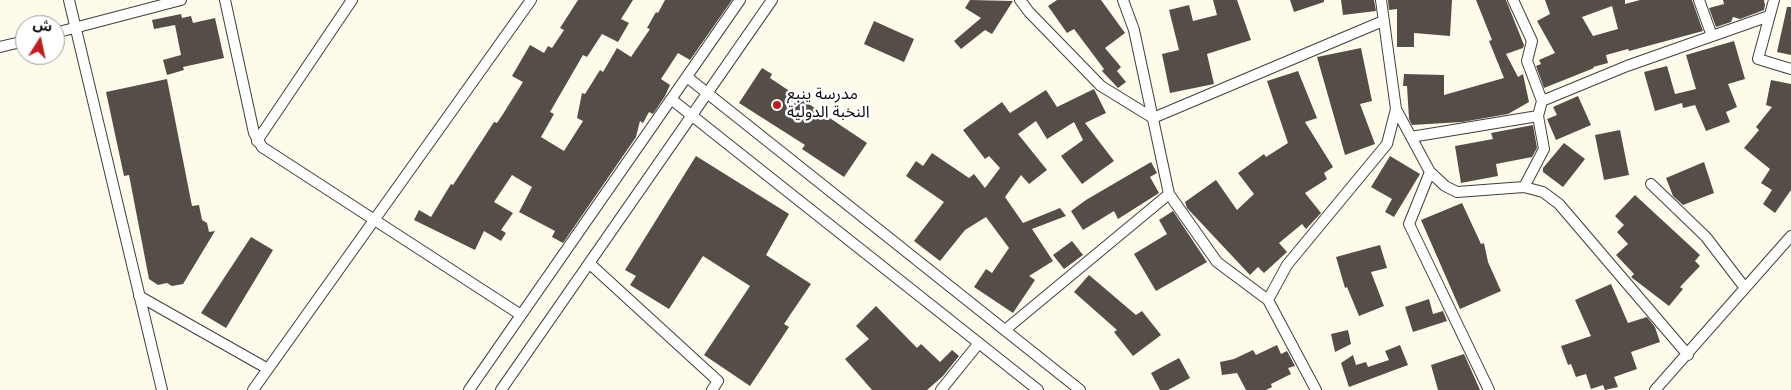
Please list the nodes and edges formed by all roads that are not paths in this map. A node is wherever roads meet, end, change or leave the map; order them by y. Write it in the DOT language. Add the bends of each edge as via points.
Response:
graph roads {
  1 [pos="69,0"];
  2 [pos="181,0"];
  3 [pos="225,0"];
  4 [pos="352,0"];
  5 [pos="516,0"];
  6 [pos="740,0"];
  7 [pos="772,0"];
  8 [pos="1020,0"];
  9 [pos="1123,0"];
  10 [pos="1381,0"];
  11 [pos="1514,0"];
  12 [pos="1699,0"];
  13 [pos="1774,0"];
  14 [pos="528,3"];
  15 [pos="1770,16"];
  16 [pos="1383,21"];
  17 [pos="75,28"];
  18 [pos="65,30"];
  19 [pos="1712,36"];
  20 [pos="15,43"];
  21 [pos="0,47"];
  22 [pos="1791,68"];
  23 [pos="687,76"];
  24 [pos="708,92"];
  25 [pos="671,99"];
  26 [pos="1542,101"];
  27 [pos="1396,109"];
  28 [pos="693,114"];
  29 [pos="1538,116"];
  30 [pos="1153,118"];
  31 [pos="1411,137"];
  32 [pos="257,141"];
  33 [pos="1430,172"];
  34 [pos="1652,184"];
  35 [pos="1524,187"];
  36 [pos="1169,194"];
  37 [pos="376,220"];
  38 [pos="1791,236"];
  39 [pos="589,263"];
  40 [pos="1745,288"];
  41 [pos="139,296"];
  42 [pos="1268,300"];
  43 [pos="522,315"];
  44 [pos="1005,330"];
  45 [pos="980,343"];
  46 [pos="1688,355"];
  47 [pos="268,369"];
  48 [pos="162,390"];
  49 [pos="253,390"];
  50 [pos="469,390"];
  51 [pos="501,390"];
  52 [pos="712,390"];
  53 [pos="941,390"];
  54 [pos="1038,390"];
  55 [pos="1080,390"];
  56 [pos="1316,390"];
  57 [pos="1489,390"];
  58 [pos="1655,390"];
  1 -- 17 [label="street"];
  2 -- 17 [label="street"];
  3 -- 32 [label="street"];
  4 -- 32 [label="street"];
  5 -- 14 [label="street"];
  6 -- 23 [label="street"];
  7 -- 24 [label="street"];
  8 -- 30 [label="street" via="1101,86"];
  9 -- 30 [label="street" via="1134,30"];
  10 -- 16 [label="street"];
  11 -- 26 [label="street" via="1532,40 1527,61"];
  12 -- 19 [label="street"];
  13 -- 15 [label="street"];
  14 -- 37 [label="street"];
  15 -- 19 [label="street"];
  15 -- 22 [label="street" via="1758,58"];
  16 -- 27 [label="street"];
  16 -- 30 [label="street"];
  17 -- 18 [label="street"];
  17 -- 41 [label="street"];
  19 -- 26 [label="street"];
  20 -- 21 [label="street"];
  23 -- 24 [label="street"];
  23 -- 25 [label="street"];
  24 -- 28 [label="street"];
  24 -- 44 [label="street"];
  25 -- 28 [label="street"];
  25 -- 43 [label="street"];
  26 -- 29 [label="street"];
  27 -- 31 [label="street"];
  27 -- 42 [label="street" via="1387,144 1287,265"];
  28 -- 39 [label="street"];
  28 -- 45 [label="street"];
  29 -- 31 [label="street"];
  29 -- 35 [label="street" via="1544,149"];
  30 -- 36 [label="street"];
  31 -- 33 [label="street"];
  32 -- 37 [label="street"];
  33 -- 35 [label="street" via="1457,192"];
  33 -- 57 [label="street" via="1409,224"];
  34 -- 40 [label="street" via="1706,237"];
  35 -- 46 [label="street" via="1543,192 1559,204"];
  36 -- 42 [label="street" via="1217,262"];
  36 -- 44 [label="street"];
  37 -- 43 [label="street"];
  37 -- 47 [label="street"];
  38 -- 40 [label="street"];
  39 -- 51 [label="street"];
  39 -- 52 [label="street" via="718,381"];
  40 -- 46 [label="street"];
  41 -- 47 [label="street"];
  41 -- 48 [label="street"];
  42 -- 56 [label="street"];
  43 -- 50 [label="street"];
  44 -- 55 [label="street"];
  45 -- 53 [label="street"];
  45 -- 54 [label="street"];
  46 -- 58 [label="street"];
  47 -- 49 [label="street"];
}
